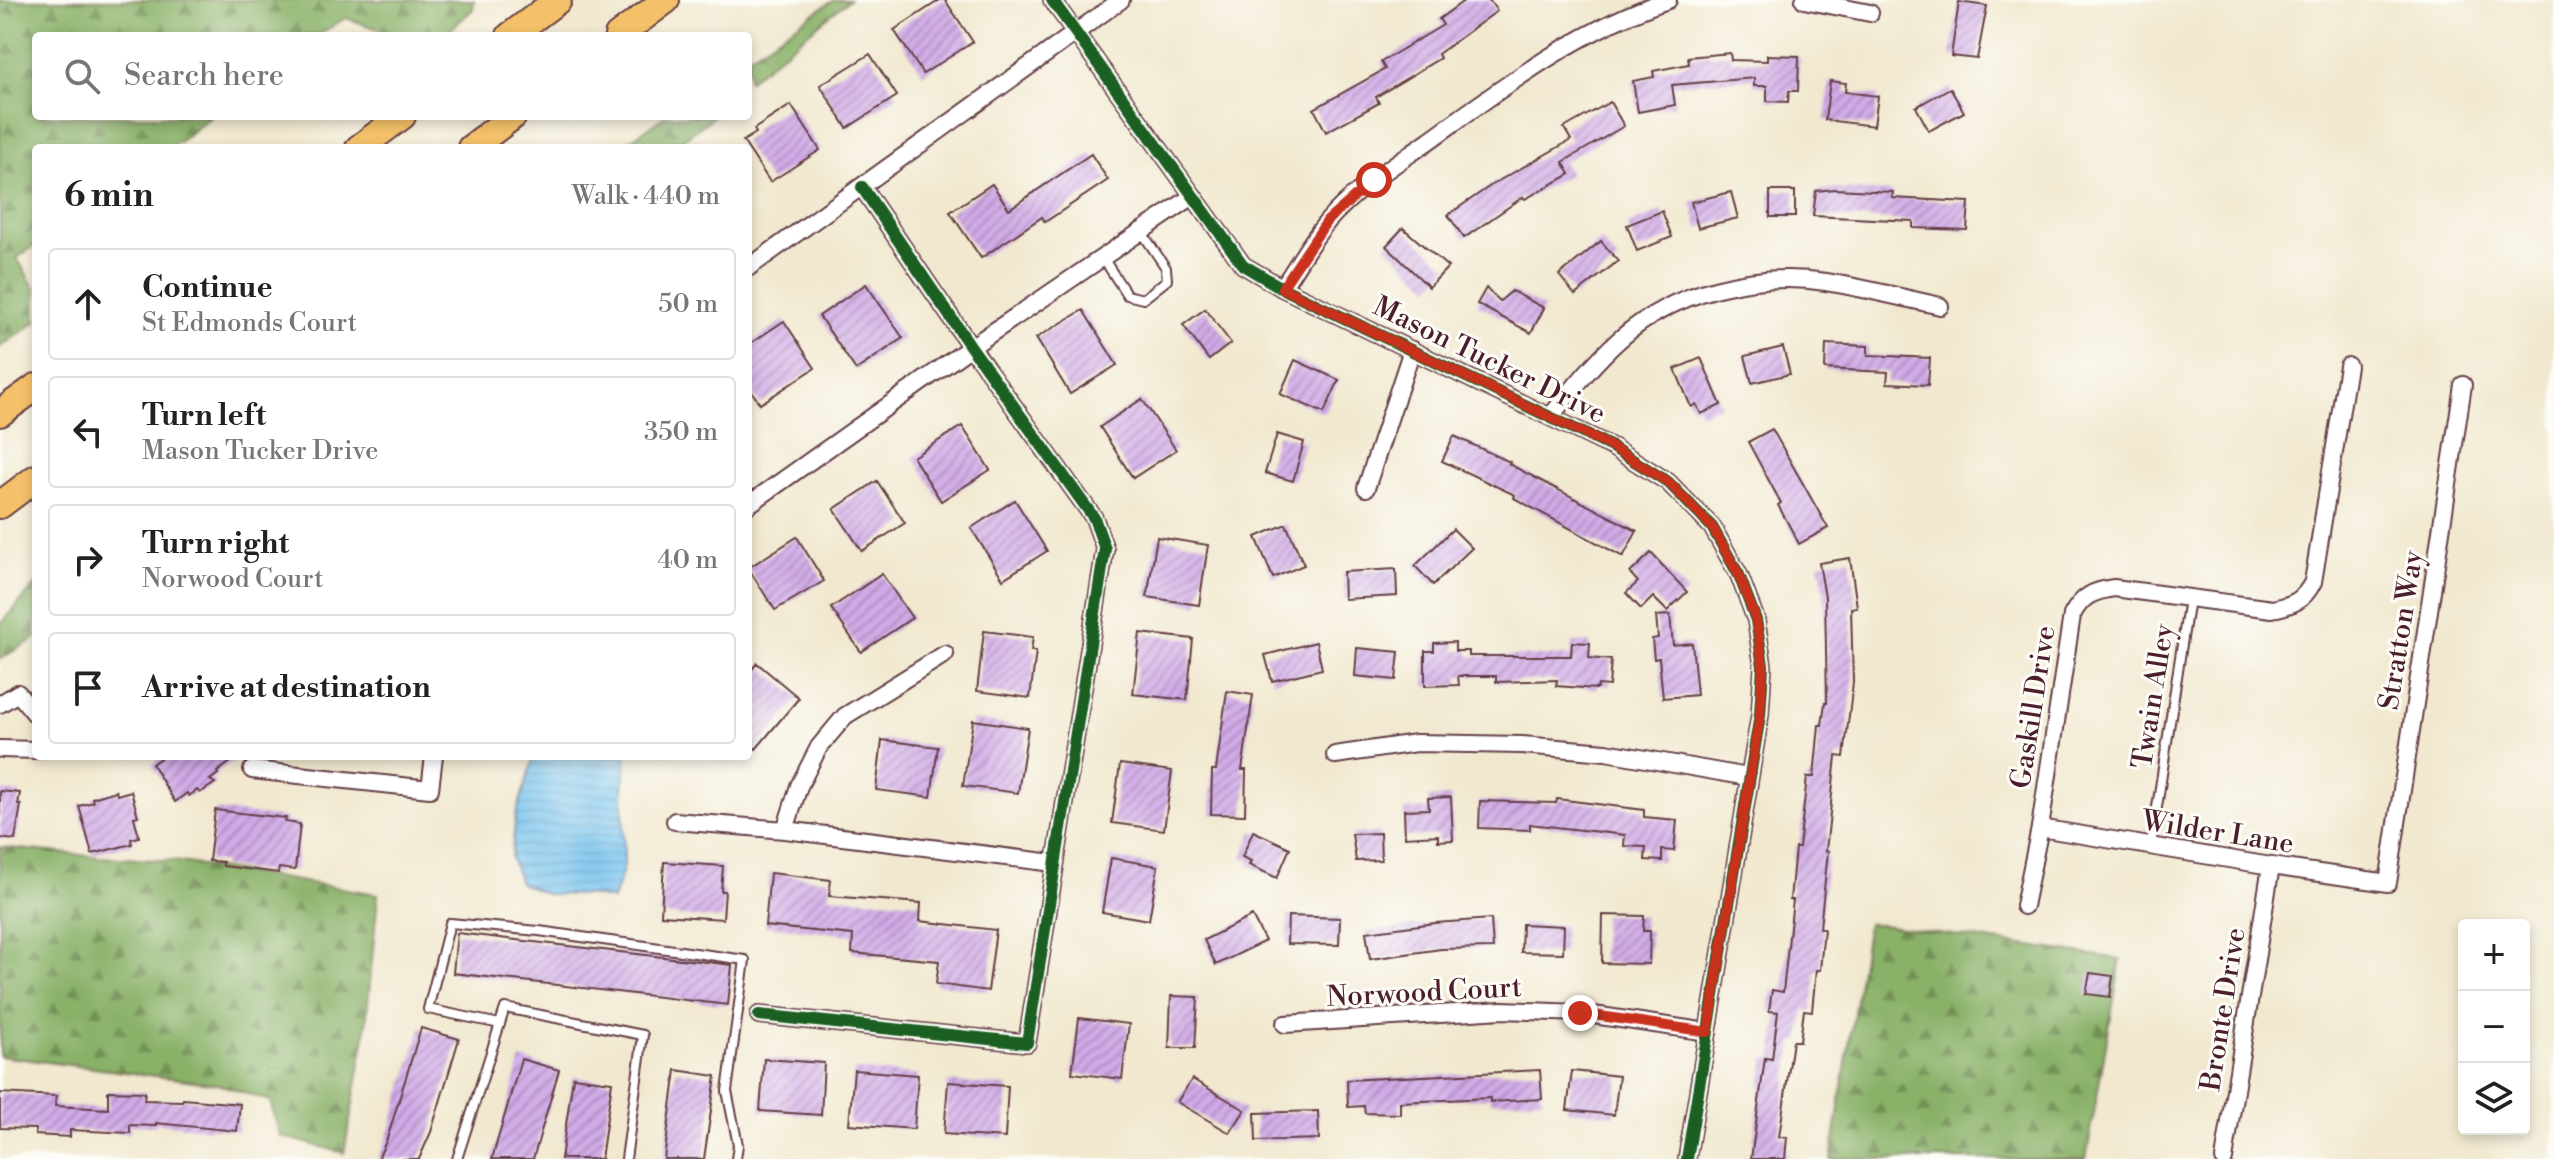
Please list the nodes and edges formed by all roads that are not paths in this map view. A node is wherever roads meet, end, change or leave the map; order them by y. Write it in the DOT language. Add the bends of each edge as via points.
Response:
graph roads {
  1 [pos="558,0"];
  2 [pos="666,0"];
  3 [pos="1052,0"];
  4 [pos="1121,0"];
  5 [pos="1668,0"];
  6 [pos="1804,0"];
  7 [pos="1870,13"];
  8 [pos="515,32"];
  9 [pos="623,32"];
  10 [pos="1075,33"];
  11 [pos="397,120"];
  12 [pos="508,120"];
  13 [pos="364,144"];
  14 [pos="476,144"];
  15 [pos="862,187"];
  16 [pos="1193,196"];
  17 [pos="1141,231"];
  18 [pos="1102,258"];
  19 [pos="752,265"];
  20 [pos="1282,288"];
  21 [pos="1940,306"];
  22 [pos="971,347"];
  23 [pos="1412,350"];
  24 [pos="2348,366"];
  25 [pos="2463,385"];
  26 [pos="32,390"];
  27 [pos="0,413"];
  28 [pos="1550,417"];
  29 [pos="32,481"];
  30 [pos="1366,488"];
  31 [pos="752,502"];
  32 [pos="0,505"];
  33 [pos="2189,599"];
  34 [pos="945,654"];
  35 [pos="0,704"];
  36 [pos="32,710"];
  37 [pos="0,749"];
  38 [pos="32,750"];
  39 [pos="1335,755"];
  40 [pos="434,760"];
  41 [pos="252,770"];
  42 [pos="1748,777"];
  43 [pos="675,821"];
  44 [pos="2040,828"];
  45 [pos="785,830"];
  46 [pos="2151,846"];
  47 [pos="1054,863"];
  48 [pos="2271,866"];
  49 [pos="2388,883"];
  50 [pos="2024,906"];
  51 [pos="759,1015"];
  52 [pos="500,1024"];
  53 [pos="1285,1024"];
  54 [pos="1708,1032"];
  55 [pos="457,1159"];
  56 [pos="626,1159"];
  57 [pos="736,1159"];
  58 [pos="1687,1159"];
  59 [pos="2224,1159"];
  1 -- 8 [label="main road"];
  2 -- 9 [label="main road"];
  3 -- 10 [label="street, Mason Tucker Drive"];
  4 -- 10 [label="street"];
  5 -- 20 [label="street" via="1598,29 1513,81 1374,180 1327,221"];
  6 -- 7 [label="street"];
  10 -- 15 [label="street"];
  10 -- 16 [label="street, Mason Tucker Drive"];
  11 -- 13 [label="main road"];
  12 -- 14 [label="main road"];
  15 -- 19 [label="street"];
  15 -- 22 [label="street"];
  16 -- 17 [label="street"];
  16 -- 20 [label="street, Mason Tucker Drive" via="1243,265"];
  17 -- 18 [label="street"];
  17 -- 18 [label="lane" via="1166,268 1167,280 1143,299 1127,295"];
  18 -- 22 [label="street"];
  20 -- 23 [label="street, Mason Tucker Drive"];
  21 -- 28 [label="street" via="1824,281 1770,279 1704,292 1666,307 1621,338"];
  22 -- 31 [label="street"];
  22 -- 47 [label="street" via="1094,518 1105,549"];
  23 -- 28 [label="street, Mason Tucker Drive"];
  23 -- 30 [label="street"];
  24 -- 33 [label="street, Gaskill Drive" via="2313,582 2305,596 2272,609"];
  25 -- 49 [label="street, Stratton Way"];
  26 -- 27 [label="main road"];
  28 -- 42 [label="street, Mason Tucker Drive" via="1668,482 1712,527 1739,575 1756,620 1763,666"];
  29 -- 32 [label="main road"];
  33 -- 44 [label="street, Gaskill Drive" via="2114,588 2089,593 2079,602 2072,615"];
  33 -- 46 [label="lane, Twain Alley"];
  34 -- 45 [label="street" via="845,716 819,747"];
  35 -- 36 [label="street" via="18,693"];
  37 -- 38 [label="street"];
  39 -- 42 [label="street" via="1416,743 1522,745 1606,752"];
  40 -- 41 [label="street" via="430,789"];
  42 -- 54 [label="street, Mason Tucker Drive"];
  43 -- 45 [label="street"];
  44 -- 46 [label="street, Wilder Lane"];
  44 -- 50 [label="street, Gaskill Drive"];
  45 -- 47 [label="street"];
  46 -- 48 [label="street, Wilder Lane"];
  47 -- 51 [label="street" via="1027,1043"];
  48 -- 49 [label="street, Wilder Lane"];
  48 -- 59 [label="street, Bronte Drive"];
  52 -- 55 [label="lane"];
  52 -- 56 [label="lane" via="505,1008 643,1035"];
  52 -- 57 [label="lane" via="428,1009 450,923 745,960 727,1091"];
  53 -- 54 [label="street, Norwood Court" via="1502,1010 1580,1013"];
  54 -- 58 [label="street, Mason Tucker Drive"];
}
